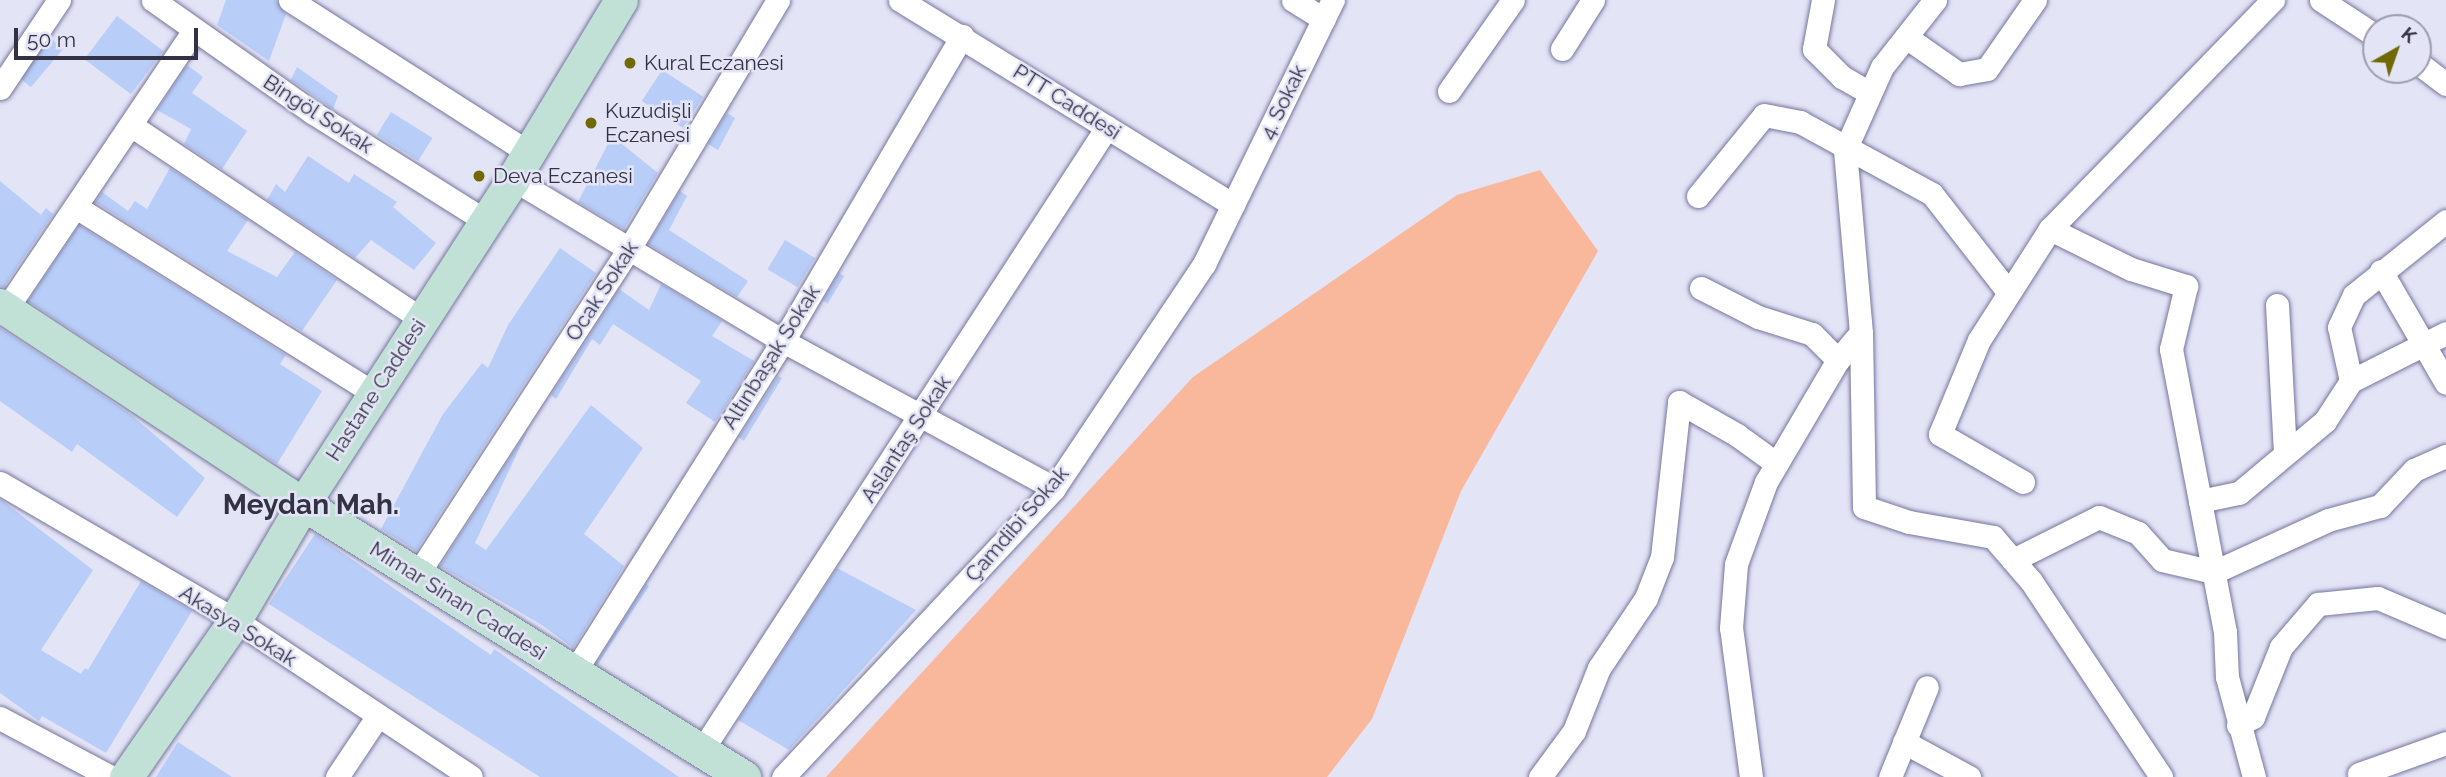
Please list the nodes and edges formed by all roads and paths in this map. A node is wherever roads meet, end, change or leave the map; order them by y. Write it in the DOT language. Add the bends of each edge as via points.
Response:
graph roads {
  1 [pos="59,0"];
  2 [pos="153,0"];
  3 [pos="290,0"];
  4 [pos="621,0"];
  5 [pos="778,0"];
  6 [pos="900,0"];
  7 [pos="1293,0"];
  8 [pos="1513,0"];
  9 [pos="1593,0"];
  10 [pos="1823,0"];
  11 [pos="1935,0"];
  12 [pos="2035,0"];
  13 [pos="2273,0"];
  14 [pos="2322,0"];
  15 [pos="1328,10"];
  16 [pos="2362,27"];
  17 [pos="194,30"];
  18 [pos="962,36"];
  19 [pos="1906,37"];
  20 [pos="1562,49"];
  21 [pos="0,88"];
  22 [pos="1449,91"];
  23 [pos="1870,93"];
  24 [pos="132,126"];
  25 [pos="1107,127"];
  26 [pos="1845,150"];
  27 [pos="521,166"];
  28 [pos="1698,196"];
  29 [pos="1233,205"];
  30 [pos="76,207"];
  31 [pos="486,221"];
  32 [pos="2446,221"];
  33 [pos="2050,229"];
  34 [pos="629,249"];
  35 [pos="2381,271"];
  36 [pos="1702,288"];
  37 [pos="2009,293"];
  38 [pos="2277,305"];
  39 [pos="3,307"];
  40 [pos="421,319"];
  41 [pos="1861,333"];
  42 [pos="2446,333"];
  43 [pos="783,341"];
  44 [pos="2424,345"];
  45 [pos="1838,360"];
  46 [pos="2351,381"];
  47 [pos="2446,383"];
  48 [pos="374,393"];
  49 [pos="923,415"];
  50 [pos="2285,451"];
  51 [pos="2446,456"];
  52 [pos="1777,464"];
  53 [pos="2023,482"];
  54 [pos="0,483"];
  55 [pos="1054,488"];
  56 [pos="2200,501"];
  57 [pos="303,504"];
  58 [pos="2013,560"];
  59 [pos="2214,572"];
  60 [pos="417,575"];
  61 [pos="235,620"];
  62 [pos="2446,627"];
  63 [pos="573,674"];
  64 [pos="1927,687"];
  65 [pos="377,717"];
  66 [pos="0,718"];
  67 [pos="2238,725"];
  68 [pos="1904,742"];
  69 [pos="2446,743"];
  70 [pos="702,750"];
  71 [pos="2359,774"];
  72 [pos="111,777"];
  73 [pos="125,777"];
  74 [pos="337,777"];
  75 [pos="471,777"];
  76 [pos="744,777"];
  77 [pos="783,777"];
  78 [pos="1540,777"];
  79 [pos="1751,777"];
  80 [pos="1891,777"];
  81 [pos="1969,777"];
  82 [pos="2161,777"];
  83 [pos="2254,777"];
  1 -- 21 [label="street"];
  2 -- 17 [label="street, Bingöl Sokak"];
  3 -- 27 [label="street"];
  4 -- 27 [label="street, Hastane Caddesi"];
  5 -- 34 [label="street, Ocak Sokak"];
  6 -- 18 [label="street, PTT Caddesi"];
  7 -- 15 [label="street"];
  8 -- 22 [label="street"];
  9 -- 20 [label="street"];
  10 -- 23 [label="street" via="1814,50 1842,77"];
  11 -- 19 [label="street"];
  12 -- 19 [label="street" via="1987,69 1959,74"];
  13 -- 33 [label="street"];
  14 -- 16 [label="street"];
  15 -- 29 [label="street, 4. Sokak"];
  17 -- 24 [label="street"];
  17 -- 31 [label="street, Bingöl Sokak" via="312,112"];
  18 -- 25 [label="street, PTT Caddesi"];
  18 -- 43 [label="street, Altınbaşak Sokak"];
  19 -- 23 [label="street" via="1882,67"];
  23 -- 26 [label="street"];
  24 -- 30 [label="street"];
  24 -- 40 [label="street"];
  25 -- 29 [label="street, PTT Caddesi"];
  25 -- 49 [label="street, Aslantaş Sokak"];
  26 -- 28 [label="street" via="1800,122 1764,115"];
  26 -- 37 [label="street" via="1932,194"];
  26 -- 41 [label="street"];
  27 -- 31 [label="street, Hastane Caddesi"];
  27 -- 34 [label="street"];
  29 -- 55 [label="street, Çamdibi Sokak" via="1204,264"];
  30 -- 39 [label="street"];
  30 -- 48 [label="street"];
  31 -- 40 [label="street, Hastane Caddesi"];
  32 -- 35 [label="street"];
  33 -- 37 [label="street"];
  33 -- 56 [label="street" via="2131,269 2186,286 2171,349"];
  34 -- 43 [label="street"];
  34 -- 60 [label="street, Ocak Sokak"];
  35 -- 44 [label="street"];
  35 -- 46 [label="street" via="2354,295 2339,327"];
  36 -- 45 [label="street" via="1758,317 1812,334"];
  37 -- 53 [label="street" via="1979,341 1940,433"];
  38 -- 50 [label="street"];
  39 -- 57 [label="street, Mimar Sinan Caddesi"];
  40 -- 48 [label="street, Hastane Caddesi"];
  41 -- 45 [label="street"];
  41 -- 58 [label="street" via="1864,507 1909,522 1993,537"];
  42 -- 44 [label="street"];
  43 -- 49 [label="street"];
  43 -- 63 [label="street, Altınbaşak Sokak"];
  44 -- 46 [label="street"];
  44 -- 47 [label="street"];
  45 -- 52 [label="street"];
  46 -- 50 [label="street" via="2325,421"];
  48 -- 57 [label="street, Hastane Caddesi"];
  49 -- 55 [label="street"];
  49 -- 70 [label="street, Aslantaş Sokak"];
  50 -- 56 [label="street" via="2239,493"];
  51 -- 59 [label="street" via="2414,470 2380,506 2328,520"];
  52 -- 78 [label="street" via="1679,402 1662,557 1646,598 1599,668 1574,731"];
  52 -- 79 [label="street" via="1736,564 1731,628"];
  54 -- 61 [label="street, Akasya Sokak"];
  55 -- 77 [label="street, Çamdibi Sokak"];
  56 -- 59 [label="street"];
  57 -- 60 [label="street, Mimar Sinan Caddesi"];
  57 -- 61 [label="street, Hastane Caddesi"];
  58 -- 59 [label="street" via="2099,517 2138,533 2162,560"];
  58 -- 82 [label="street"];
  59 -- 67 [label="street"];
  60 -- 63 [label="street, Mimar Sinan Caddesi"];
  61 -- 65 [label="street, Akasya Sokak"];
  61 -- 73 [label="street, Hastane Caddesi"];
  62 -- 67 [label="street" via="2378,598 2318,604 2281,647 2253,717"];
  63 -- 70 [label="street, Mimar Sinan Caddesi"];
  64 -- 68 [label="street"];
  65 -- 74 [label="street"];
  65 -- 75 [label="street, Akasya Sokak"];
  66 -- 72 [label="street"];
  67 -- 83 [label="street"];
  68 -- 80 [label="street"];
  68 -- 81 [label="street"];
  69 -- 71 [label="street"];
  70 -- 76 [label="street, Mimar Sinan Caddesi"];
}
